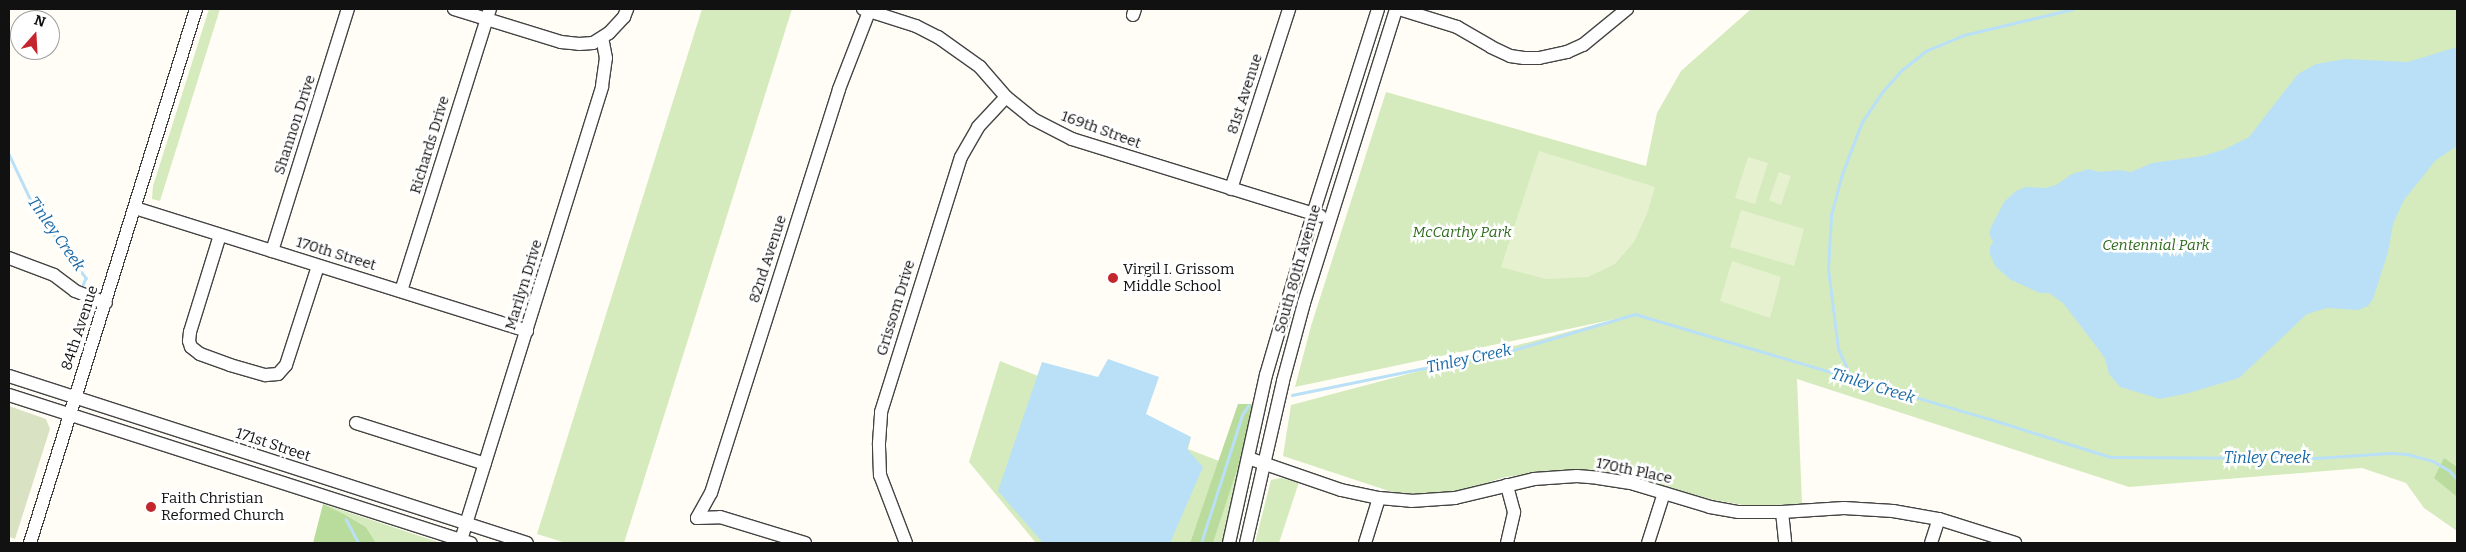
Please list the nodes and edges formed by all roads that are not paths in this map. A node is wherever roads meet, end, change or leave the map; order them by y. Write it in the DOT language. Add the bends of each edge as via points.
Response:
graph roads {
  1 [pos="196,9"];
  2 [pos="348,9"];
  3 [pos="454,9"];
  4 [pos="627,9"];
  5 [pos="868,9"];
  6 [pos="1289,9"];
  7 [pos="1378,9"];
  8 [pos="1398,9"];
  9 [pos="1627,9"];
  10 [pos="488,14"];
  11 [pos="602,38"];
  12 [pos="1006,97"];
  13 [pos="1231,189"];
  14 [pos="135,208"];
  15 [pos="1313,214"];
  16 [pos="1329,219"];
  17 [pos="220,235"];
  18 [pos="272,251"];
  19 [pos="9,258"];
  20 [pos="318,266"];
  21 [pos="401,291"];
  22 [pos="106,303"];
  23 [pos="526,331"];
  24 [pos="9,376"];
  25 [pos="9,395"];
  26 [pos="74,398"];
  27 [pos="69,415"];
  28 [pos="356,423"];
  29 [pos="1248,458"];
  30 [pos="1265,463"];
  31 [pos="485,464"];
  32 [pos="1507,485"];
  33 [pos="1664,493"];
  34 [pos="1379,498"];
  35 [pos="1782,512"];
  36 [pos="1938,519"];
  37 [pos="467,524"];
  38 [pos="905,541"];
  39 [pos="466,542"];
  40 [pos="30,543"];
  41 [pos="527,543"];
  42 [pos="805,543"];
  43 [pos="891,543"];
  44 [pos="1229,543"];
  45 [pos="1246,543"];
  46 [pos="1365,543"];
  47 [pos="1507,543"];
  48 [pos="1648,543"];
  49 [pos="1785,543"];
  50 [pos="1931,543"];
  51 [pos="2015,543"];
  1 -- 14 [label="street, 84th Avenue"];
  2 -- 18 [label="street, Shannon Drive"];
  3 -- 10 [label="street"];
  4 -- 11 [label="street" via="618,25"];
  5 -- 12 [label="street, 169th Street" via="938,36 980,67"];
  5 -- 42 [label="street, 82nd Avenue" via="839,89 711,493 698,518 720,517"];
  6 -- 13 [label="street, 81st Avenue"];
  7 -- 15 [label="street, South 80th Avenue"];
  8 -- 9 [label="street" via="1457,27 1492,48 1524,58 1567,52 1583,45"];
  8 -- 16 [label="street, South 80th Avenue"];
  10 -- 11 [label="street" via="562,42 579,44"];
  10 -- 21 [label="street, Richards Drive"];
  11 -- 23 [label="street, Marilyn Drive" via="606,58 602,86"];
  12 -- 13 [label="street, 169th Street" via="1033,119 1072,139"];
  12 -- 38 [label="street, Grissom Drive" via="978,127 961,157 881,412 880,475"];
  13 -- 15 [label="street, 169th Street"];
  14 -- 17 [label="street, 170th Street"];
  14 -- 22 [label="street, 84th Avenue"];
  15 -- 16 [label="street, 169th Street"];
  15 -- 29 [label="street, South 80th Avenue" via="1266,375"];
  16 -- 30 [label="street, South 80th Avenue" via="1300,316"];
  17 -- 18 [label="street, 170th Street"];
  17 -- 20 [label="street" via="189,341 200,354 233,366 266,376 278,374 286,365"];
  18 -- 20 [label="street, 170th Street"];
  19 -- 22 [label="street" via="54,275 75,292"];
  20 -- 21 [label="street, 170th Street"];
  21 -- 23 [label="street, 170th Street"];
  22 -- 26 [label="street, 84th Avenue"];
  23 -- 31 [label="street, Marilyn Drive"];
  24 -- 26 [label="street, 171st Street"];
  25 -- 27 [label="street"];
  26 -- 27 [label="street, 84th Avenue"];
  26 -- 37 [label="street, 171st Street"];
  27 -- 39 [label="street"];
  27 -- 40 [label="street, 84th Avenue"];
  28 -- 31 [label="street"];
  29 -- 30 [label="street, 170th Place"];
  29 -- 44 [label="street, South 80th Avenue"];
  30 -- 34 [label="street, 170th Place" via="1341,490"];
  30 -- 45 [label="street, South 80th Avenue"];
  31 -- 37 [label="street, Marilyn Drive"];
  32 -- 33 [label="street, 170th Place" via="1534,479 1577,476 1618,481"];
  32 -- 34 [label="street, 170th Place" via="1455,498 1411,501"];
  32 -- 47 [label="street" via="1514,512"];
  33 -- 35 [label="street, 170th Place" via="1739,512"];
  33 -- 48 [label="street"];
  34 -- 46 [label="street"];
  35 -- 36 [label="street, 170th Place" via="1844,508 1893,511"];
  35 -- 49 [label="street"];
  36 -- 50 [label="street"];
  36 -- 51 [label="street, 170th Place"];
  37 -- 39 [label="street, Marilyn Drive"];
  37 -- 41 [label="street, 171st Street"];
  38 -- 43 [label="street"];
}
